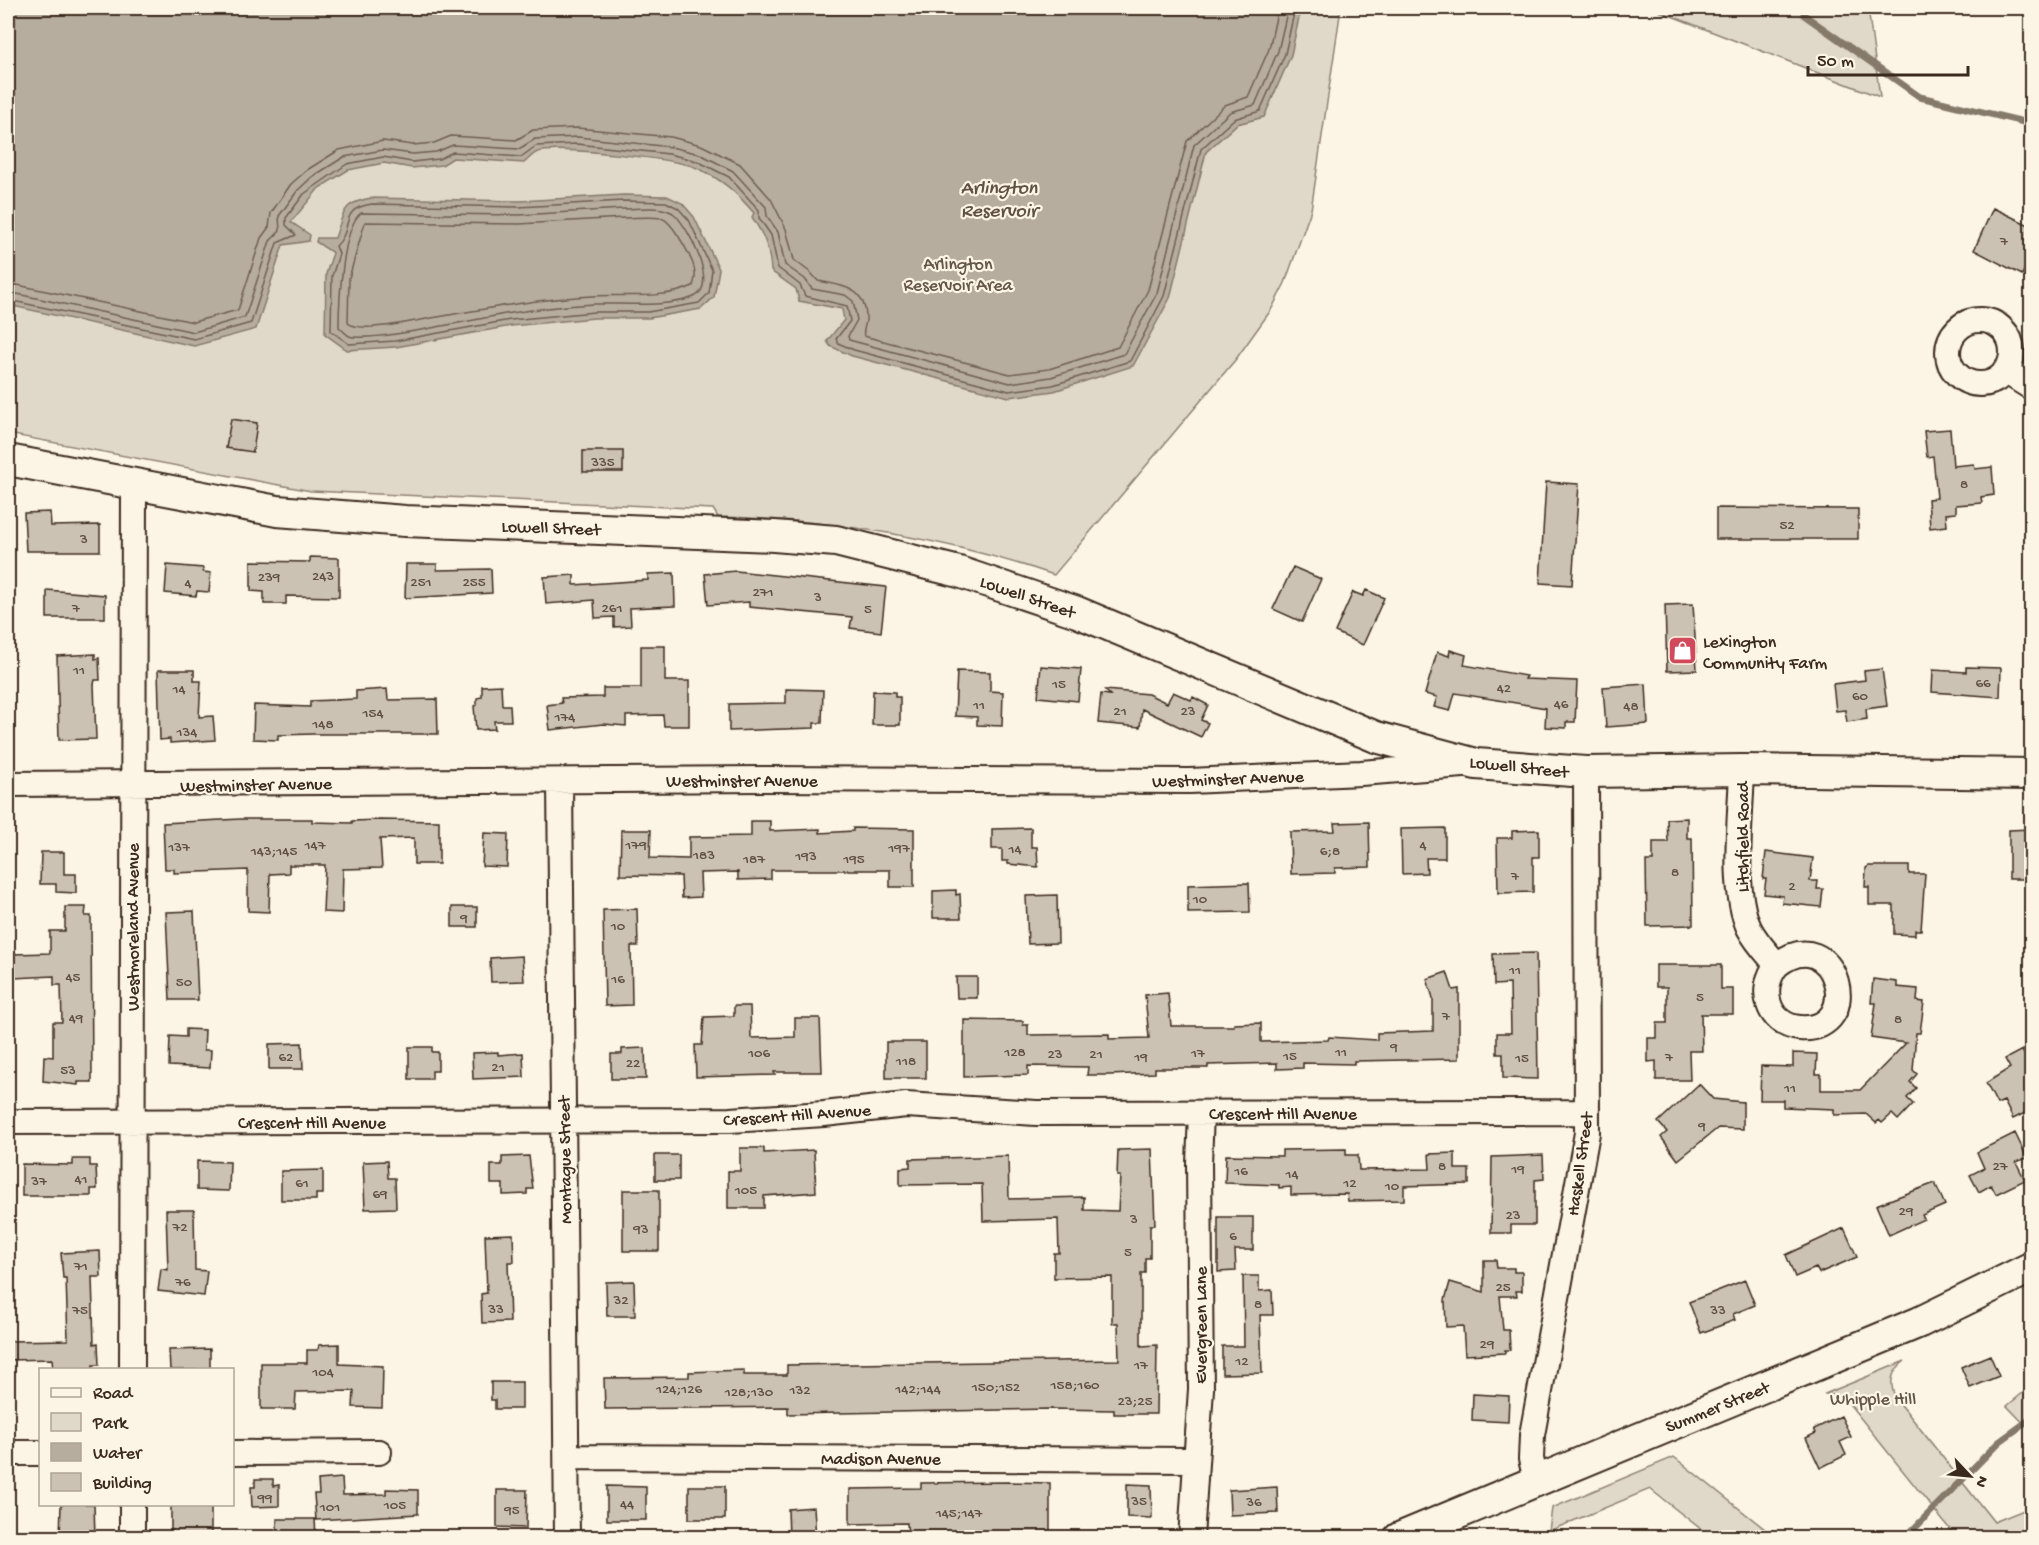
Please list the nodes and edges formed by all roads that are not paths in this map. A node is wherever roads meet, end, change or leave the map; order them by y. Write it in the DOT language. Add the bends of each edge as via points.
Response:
graph roads {
  1 [pos="2005,371"];
  2 [pos="2031,388"];
  3 [pos="8,460"];
  4 [pos="134,485"];
  5 [pos="1476,764"];
  6 [pos="1742,770"];
  7 [pos="1586,772"];
  8 [pos="2031,774"];
  9 [pos="560,782"];
  10 [pos="8,784"];
  11 [pos="133,785"];
  12 [pos="1777,965"];
  13 [pos="1587,1112"];
  14 [pos="1201,1113"];
  15 [pos="564,1121"];
  16 [pos="8,1122"];
  17 [pos="131,1124"];
  18 [pos="2031,1267"];
  19 [pos="132,1368"];
  20 [pos="379,1452"];
  21 [pos="8,1453"];
  22 [pos="39,1453"];
  23 [pos="234,1453"];
  24 [pos="568,1457"];
  25 [pos="1195,1460"];
  26 [pos="1536,1480"];
  27 [pos="132,1506"];
  28 [pos="132,1538"];
  29 [pos="567,1538"];
  30 [pos="1191,1538"];
  31 [pos="1399,1538"];
  1 -- 2 [label="street"];
  3 -- 4 [label="main road, Lowell Street"];
  4 -- 5 [label="main road, Lowell Street" via="300,513 836,541 959,572 1077,612 1376,737"];
  4 -- 11 [label="street, Westmoreland Avenue"];
  5 -- 7 [label="main road, Lowell Street"];
  5 -- 9 [label="street, Westminster Avenue" via="1190,781"];
  6 -- 7 [label="main road, Lowell Street"];
  6 -- 8 [label="main road, Lowell Street"];
  6 -- 12 [label="street, Litchfield Road" via="1741,902 1750,930"];
  7 -- 13 [label="street, Haskell Street"];
  9 -- 11 [label="street, Westminster Avenue"];
  9 -- 15 [label="street, Montague Street"];
  10 -- 11 [label="street, Westminster Avenue"];
  11 -- 17 [label="street, Westmoreland Avenue"];
  13 -- 14 [label="street, Crescent Hill Avenue"];
  13 -- 26 [label="street, Haskell Street" via="1532,1435 1531,1459"];
  14 -- 15 [label="street, Crescent Hill Avenue" via="1036,1113 906,1105 730,1120"];
  14 -- 25 [label="street, Evergreen Lane" via="1201,1389"];
  15 -- 17 [label="street, Crescent Hill Avenue"];
  15 -- 24 [label="street, Montague Street"];
  16 -- 17 [label="street, Crescent Hill Avenue"];
  17 -- 19 [label="street, Westmoreland Avenue"];
  18 -- 26 [label="main road, Summer Street" via="1920,1322"];
  20 -- 23 [label="street"];
  21 -- 22 [label="street"];
  24 -- 25 [label="street, Madison Avenue"];
  24 -- 29 [label="street, Montague Street"];
  25 -- 30 [label="street, Evergreen Lane"];
  26 -- 31 [label="main road, Summer Street"];
  27 -- 28 [label="street"];
}
